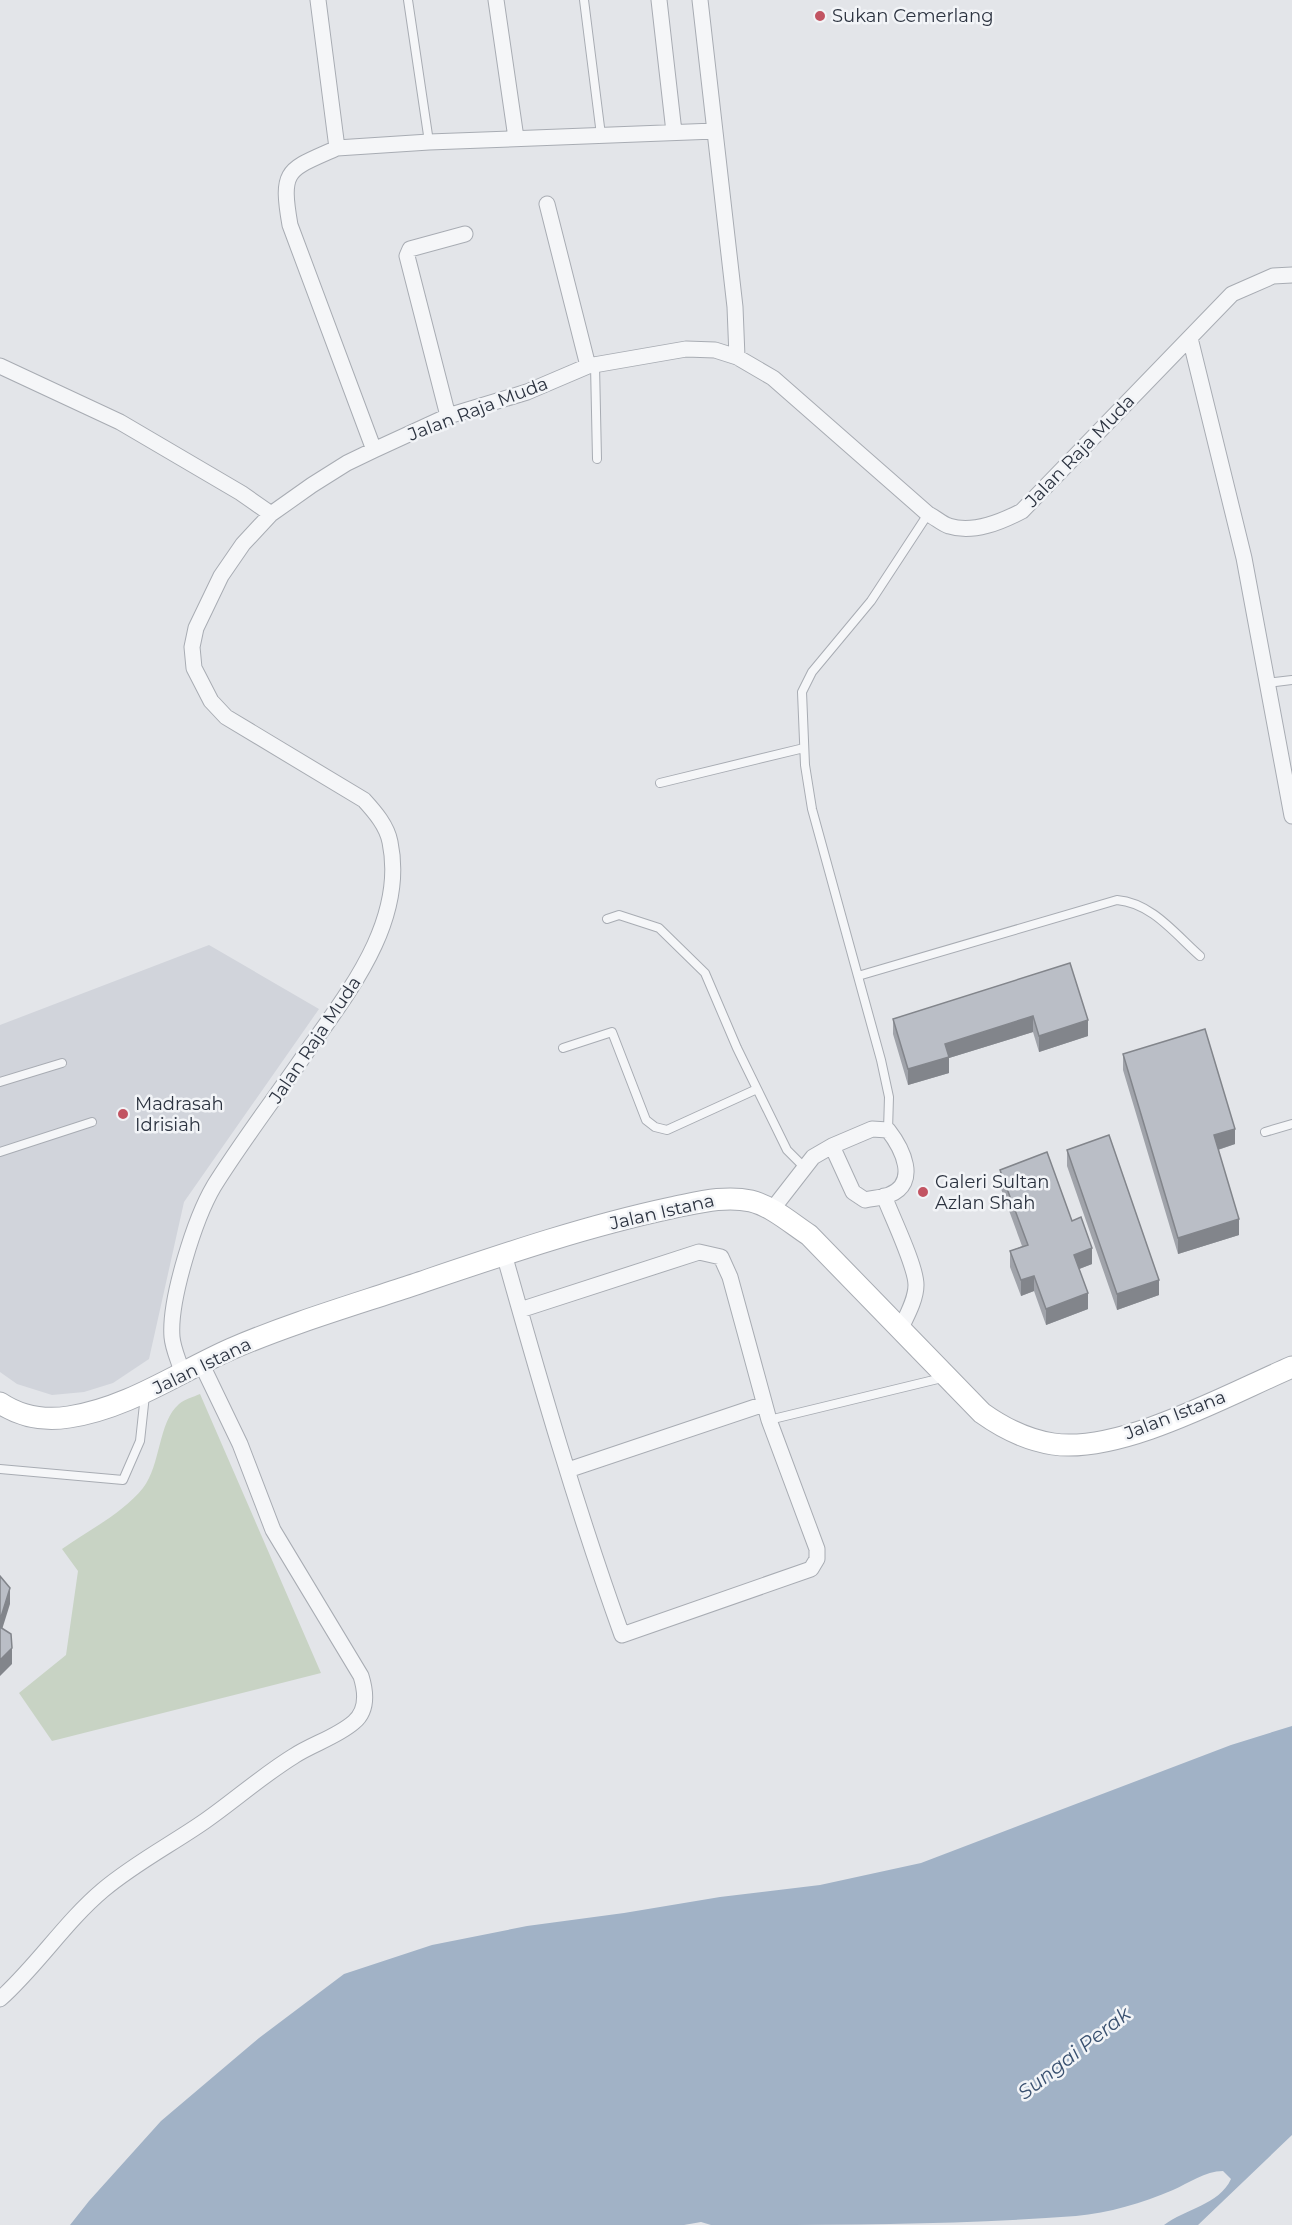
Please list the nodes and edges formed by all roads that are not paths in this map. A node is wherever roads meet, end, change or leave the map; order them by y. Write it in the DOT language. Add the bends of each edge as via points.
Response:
graph roads {
  1 [pos="318,0"];
  2 [pos="408,0"];
  3 [pos="496,0"];
  4 [pos="584,0"];
  5 [pos="659,0"];
  6 [pos="700,0"];
  7 [pos="715,131"];
  8 [pos="674,132"];
  9 [pos="601,135"];
  10 [pos="516,138"];
  11 [pos="429,142"];
  12 [pos="337,148"];
  13 [pos="547,204"];
  14 [pos="465,234"];
  15 [pos="1292,275"];
  16 [pos="1190,338"];
  17 [pos="737,357"];
  18 [pos="0,366"];
  19 [pos="591,366"];
  20 [pos="448,417"];
  21 [pos="374,450"];
  22 [pos="597,459"];
  23 [pos="271,514"];
  24 [pos="928,514"];
  25 [pos="1292,680"];
  26 [pos="1267,683"];
  27 [pos="804,748"];
  28 [pos="1288,771"];
  29 [pos="660,783"];
  30 [pos="1292,816"];
  31 [pos="607,919"];
  32 [pos="1200,956"];
  33 [pos="858,976"];
  34 [pos="563,1048"];
  35 [pos="62,1063"];
  36 [pos="0,1082"];
  37 [pos="758,1089"];
  38 [pos="92,1122"];
  39 [pos="1292,1124"];
  40 [pos="888,1130"];
  41 [pos="1265,1132"];
  42 [pos="832,1146"];
  43 [pos="0,1152"];
  44 [pos="804,1167"];
  45 [pos="884,1196"];
  46 [pos="771,1211"];
  47 [pos="504,1254"];
  48 [pos="520,1310"];
  49 [pos="900,1330"];
  50 [pos="201,1363"];
  51 [pos="1292,1367"];
  52 [pos="182,1372"];
  53 [pos="945,1377"];
  54 [pos="146,1393"];
  55 [pos="0,1403"];
  56 [pos="764,1404"];
  57 [pos="769,1420"];
  58 [pos="0,1469"];
  59 [pos="568,1470"];
  60 [pos="0,2000"];
  1 -- 12 [label="street"];
  2 -- 11 [label="lane"];
  3 -- 10 [label="street"];
  4 -- 9 [label="lane"];
  5 -- 8 [label="street"];
  6 -- 7 [label="street"];
  7 -- 8 [label="street"];
  7 -- 17 [label="street"];
  8 -- 9 [label="street"];
  9 -- 10 [label="street"];
  10 -- 11 [label="street"];
  11 -- 12 [label="street"];
  12 -- 21 [label="street" via="302,164 288,176 284,193 290,225"];
  13 -- 19 [label="street"];
  14 -- 20 [label="street" via="418,246 407,255"];
  15 -- 16 [label="street, Jalan Raja Muda" via="1273,276 1232,294"];
  16 -- 24 [label="street, Jalan Raja Muda" via="1023,511 996,525 972,528 949,526"];
  16 -- 26 [label="street" via="1244,558"];
  17 -- 19 [label="street, Jalan Raja Muda" via="715,350 686,349"];
  17 -- 24 [label="street, Jalan Raja Muda" via="773,378"];
  18 -- 23 [label="street" via="120,422"];
  19 -- 20 [label="street, Jalan Raja Muda"];
  19 -- 22 [label="lane"];
  20 -- 21 [label="street, Jalan Raja Muda"];
  21 -- 23 [label="street, Jalan Raja Muda" via="320,480"];
  23 -- 52 [label="street, Jalan Raja Muda" via="243,544 206,605 192,647 194,668 211,701 226,717 364,800 379,817 390,840 392,886 385,916 358,978 213,1187 194,1233 172,1316 172,1339"];
  24 -- 27 [label="lane" via="871,601 812,672 802,692"];
  25 -- 26 [label="lane"];
  26 -- 28 [label="street"];
  27 -- 29 [label="lane"];
  27 -- 33 [label="lane" via="812,809"];
  28 -- 30 [label="street"];
  31 -- 37 [label="lane" via="619,915 659,928 705,973"];
  32 -- 33 [label="lane" via="1143,906 1117,900"];
  33 -- 40 [label="lane" via="889,1097"];
  34 -- 37 [label="lane" via="612,1032 646,1120 667,1130"];
  35 -- 36 [label="lane"];
  37 -- 44 [label="lane" via="787,1150"];
  38 -- 43 [label="lane"];
  39 -- 41 [label="lane"];
  40 -- 42 [label="street" via="872,1129"];
  40 -- 45 [label="street" via="898,1143 907,1170 904,1184"];
  42 -- 44 [label="street"];
  42 -- 45 [label="street" via="853,1192 865,1200"];
  44 -- 46 [label="street"];
  45 -- 49 [label="street" via="916,1285"];
  46 -- 47 [label="street, Jalan Istana" via="754,1202 721,1198 631,1216"];
  46 -- 49 [label="street, Jalan Istana" via="809,1235"];
  47 -- 48 [label="street"];
  47 -- 50 [label="street, Jalan Istana" via="331,1312"];
  48 -- 56 [label="street" via="699,1252 721,1257 730,1277"];
  48 -- 59 [label="street"];
  49 -- 53 [label="street, Jalan Istana"];
  50 -- 52 [label="street, Jalan Istana"];
  50 -- 60 [label="street" via="240,1444 273,1530 361,1676 367,1693 363,1709 354,1722 293,1756 103,1890"];
  51 -- 53 [label="street, Jalan Istana" via="1164,1423 1124,1437 1083,1444 1053,1444 1003,1428"];
  52 -- 54 [label="street, Jalan Istana"];
  53 -- 57 [label="lane"];
  54 -- 55 [label="street, Jalan Istana" via="80,1414 45,1420 14,1412"];
  54 -- 58 [label="lane" via="140,1441 123,1480"];
  56 -- 57 [label="street"];
  56 -- 59 [label="street"];
  57 -- 59 [label="street" via="817,1549 811,1569 622,1635 589,1544"];
}
